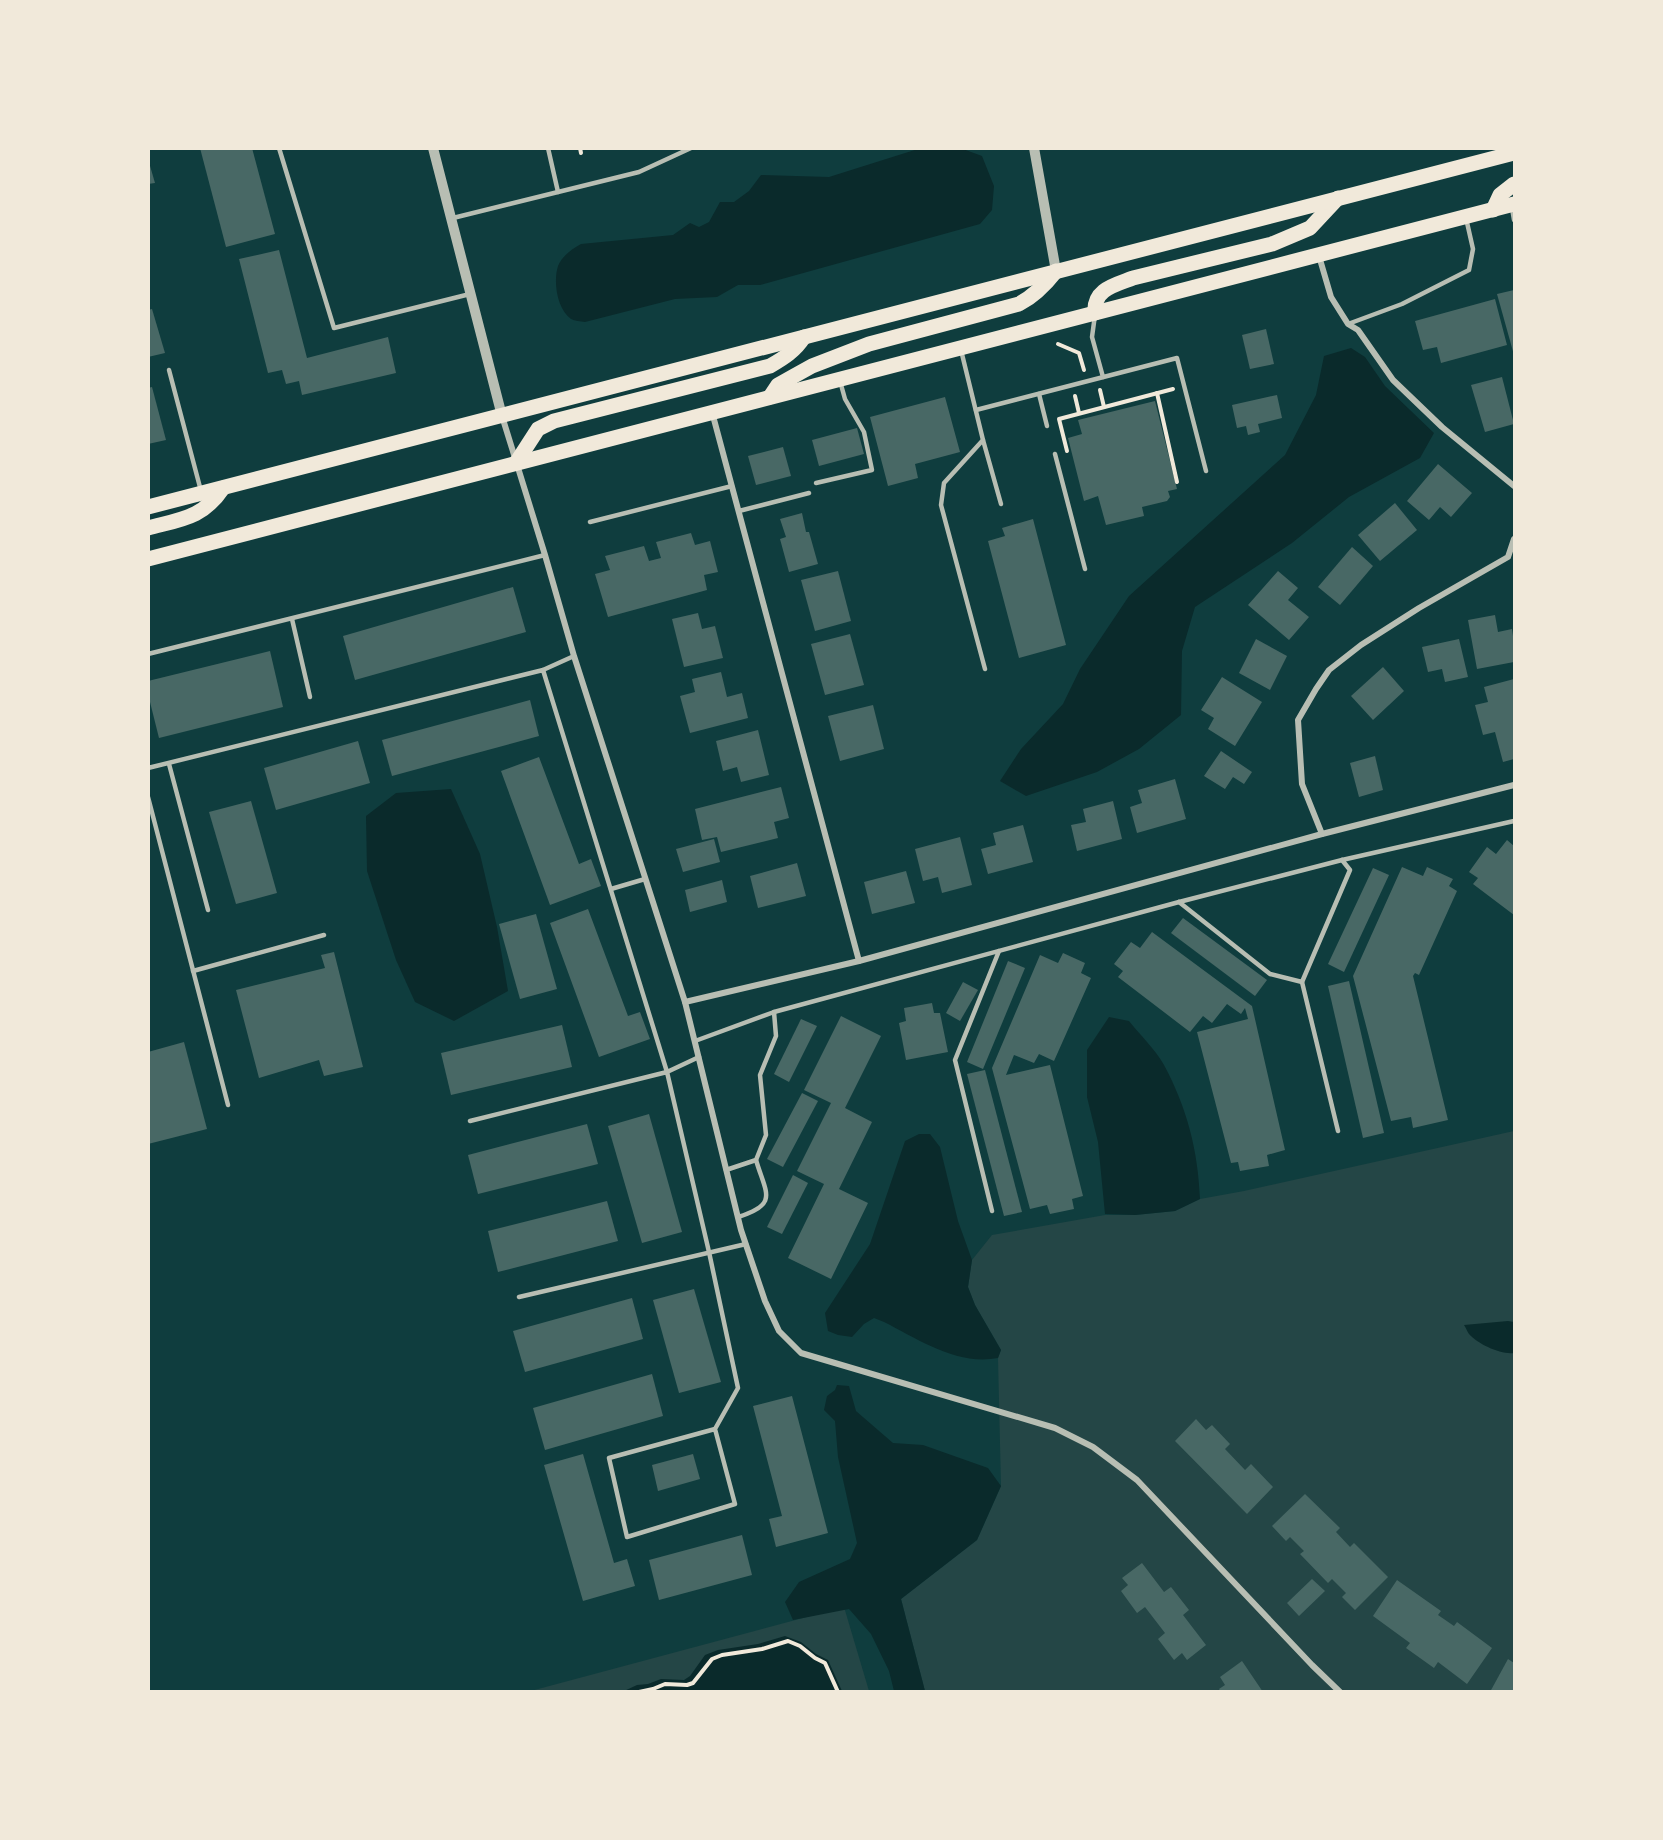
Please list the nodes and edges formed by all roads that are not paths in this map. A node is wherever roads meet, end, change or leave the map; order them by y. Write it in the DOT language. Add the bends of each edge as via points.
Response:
graph roads {
  1 [pos="279,148"];
  2 [pos="433,148"];
  3 [pos="548,148"];
  4 [pos="691,148"];
  5 [pos="1034,148"];
  6 [pos="1497,151"];
  7 [pos="1515,153"];
  8 [pos="1515,184"];
  9 [pos="558,192"];
  10 [pos="1338,198"];
  11 [pos="1493,210"];
  12 [pos="1513,210"];
  13 [pos="1466,217"];
  14 [pos="450,219"];
  15 [pos="1318,255"];
  16 [pos="1056,271"];
  17 [pos="470,294"];
  18 [pos="1095,313"];
  19 [pos="1348,324"];
  20 [pos="804,337"];
  21 [pos="960,348"];
  22 [pos="169,370"];
  23 [pos="1103,377"];
  24 [pos="839,379"];
  25 [pos="1039,394"];
  26 [pos="770,396"];
  27 [pos="976,410"];
  28 [pos="712,412"];
  29 [pos="502,416"];
  30 [pos="1047,426"];
  31 [pos="983,440"];
  32 [pos="1055,454"];
  33 [pos="516,463"];
  34 [pos="1206,471"];
  35 [pos="816,483"];
  36 [pos="732,486"];
  37 [pos="1515,486"];
  38 [pos="223,488"];
  39 [pos="202,493"];
  40 [pos="809,493"];
  41 [pos="1001,504"];
  42 [pos="148,507"];
  43 [pos="739,511"];
  44 [pos="590,522"];
  45 [pos="148,528"];
  46 [pos="1515,539"];
  47 [pos="546,555"];
  48 [pos="148,559"];
  49 [pos="1085,569"];
  50 [pos="292,619"];
  51 [pos="148,654"];
  52 [pos="574,656"];
  53 [pos="543,669"];
  54 [pos="985,669"];
  55 [pos="310,697"];
  56 [pos="169,764"];
  57 [pos="148,768"];
  58 [pos="1515,785"];
  59 [pos="148,797"];
  60 [pos="1515,821"];
  61 [pos="1322,834"];
  62 [pos="1342,860"];
  63 [pos="645,879"];
  64 [pos="611,890"];
  65 [pos="1179,902"];
  66 [pos="208,910"];
  67 [pos="324,935"];
  68 [pos="999,951"];
  69 [pos="859,961"];
  70 [pos="193,970"];
  71 [pos="1302,982"];
  72 [pos="685,1002"];
  73 [pos="774,1012"];
  74 [pos="694,1041"];
  75 [pos="699,1057"];
  76 [pos="667,1072"];
  77 [pos="228,1105"];
  78 [pos="470,1121"];
  79 [pos="1338,1131"];
  80 [pos="756,1160"];
  81 [pos="726,1170"];
  82 [pos="992,1211"];
  83 [pos="738,1217"];
  84 [pos="746,1244"];
  85 [pos="709,1252"];
  86 [pos="519,1297"];
  87 [pos="715,1429"];
  88 [pos="1340,1692"];
  1 -- 17 [label="lane" via="334,328"];
  2 -- 14 [label="street"];
  3 -- 9 [label="lane"];
  4 -- 9 [label="lane" via="639,172"];
  5 -- 16 [label="street"];
  6 -- 7 [label="main road"];
  6 -- 10 [label="main road"];
  8 -- 11 [label="main road" via="1500,195"];
  9 -- 14 [label="lane"];
  10 -- 16 [label="main road"];
  10 -- 18 [label="main road" via="1310,228 1272,244 1116,284 1097,297"];
  11 -- 12 [label="main road"];
  11 -- 13 [label="main road"];
  13 -- 15 [label="main road"];
  13 -- 19 [label="lane" via="1473,249 1469,270 1402,304"];
  14 -- 17 [label="street"];
  15 -- 18 [label="main road"];
  15 -- 19 [label="street" via="1331,297"];
  16 -- 20 [label="main road"];
  16 -- 26 [label="main road" via="1029,299 1018,304 869,344 794,376 778,385"];
  17 -- 29 [label="street"];
  18 -- 21 [label="main road"];
  18 -- 23 [label="lane" via="1092,337"];
  19 -- 37 [label="street" via="1358,330 1393,380 1442,427"];
  20 -- 29 [label="main road"];
  20 -- 33 [label="main road" via="787,357 770,366 554,421 538,429"];
  21 -- 24 [label="main road"];
  21 -- 27 [label="lane"];
  22 -- 39 [label="lane"];
  23 -- 25 [label="lane"];
  23 -- 34 [label="lane" via="1177,358"];
  24 -- 26 [label="main road"];
  24 -- 35 [label="lane" via="845,399 864,432 872,470"];
  25 -- 27 [label="lane"];
  25 -- 30 [label="lane"];
  26 -- 28 [label="main road"];
  27 -- 31 [label="lane"];
  28 -- 33 [label="main road"];
  28 -- 36 [label="street"];
  29 -- 33 [label="street"];
  29 -- 38 [label="main road"];
  31 -- 41 [label="lane"];
  31 -- 54 [label="lane" via="944,483 941,505"];
  32 -- 49 [label="lane"];
  33 -- 47 [label="street"];
  33 -- 48 [label="main road"];
  36 -- 43 [label="street"];
  36 -- 44 [label="lane"];
  38 -- 39 [label="main road"];
  38 -- 45 [label="main road" via="200,513"];
  39 -- 42 [label="main road"];
  40 -- 43 [label="lane"];
  43 -- 69 [label="street"];
  46 -- 61 [label="street" via="1508,557 1361,645 1329,670 1316,689 1298,720 1302,784"];
  47 -- 50 [label="lane"];
  47 -- 52 [label="street"];
  50 -- 51 [label="lane"];
  50 -- 55 [label="lane"];
  52 -- 53 [label="lane"];
  52 -- 63 [label="street"];
  53 -- 56 [label="lane"];
  53 -- 64 [label="lane"];
  56 -- 57 [label="lane"];
  56 -- 66 [label="lane"];
  58 -- 61 [label="street"];
  59 -- 70 [label="lane"];
  60 -- 62 [label="lane"];
  61 -- 69 [label="street"];
  62 -- 65 [label="lane"];
  62 -- 71 [label="lane" via="1350,870"];
  63 -- 64 [label="lane"];
  63 -- 72 [label="street"];
  64 -- 76 [label="lane"];
  65 -- 68 [label="lane"];
  65 -- 71 [label="lane" via="1270,974"];
  67 -- 70 [label="lane"];
  68 -- 73 [label="lane"];
  68 -- 82 [label="lane" via="955,1060"];
  69 -- 72 [label="street"];
  70 -- 77 [label="lane"];
  71 -- 79 [label="lane"];
  72 -- 74 [label="street"];
  73 -- 74 [label="lane"];
  73 -- 80 [label="lane" via="776,1036 760,1075 766,1135"];
  74 -- 75 [label="street"];
  75 -- 76 [label="lane"];
  75 -- 81 [label="street"];
  76 -- 78 [label="lane"];
  76 -- 85 [label="lane"];
  80 -- 81 [label="lane"];
  80 -- 83 [label="lane" via="767,1198 756,1212"];
  81 -- 83 [label="street"];
  83 -- 84 [label="street"];
  84 -- 85 [label="lane"];
  84 -- 88 [label="street" via="779,1331 801,1353 1054,1428 1093,1447 1137,1480"];
  85 -- 86 [label="lane"];
  85 -- 87 [label="lane" via="738,1388"];
  87 -- 87 [label="lane" via="735,1504 627,1537 609,1458"];
}
